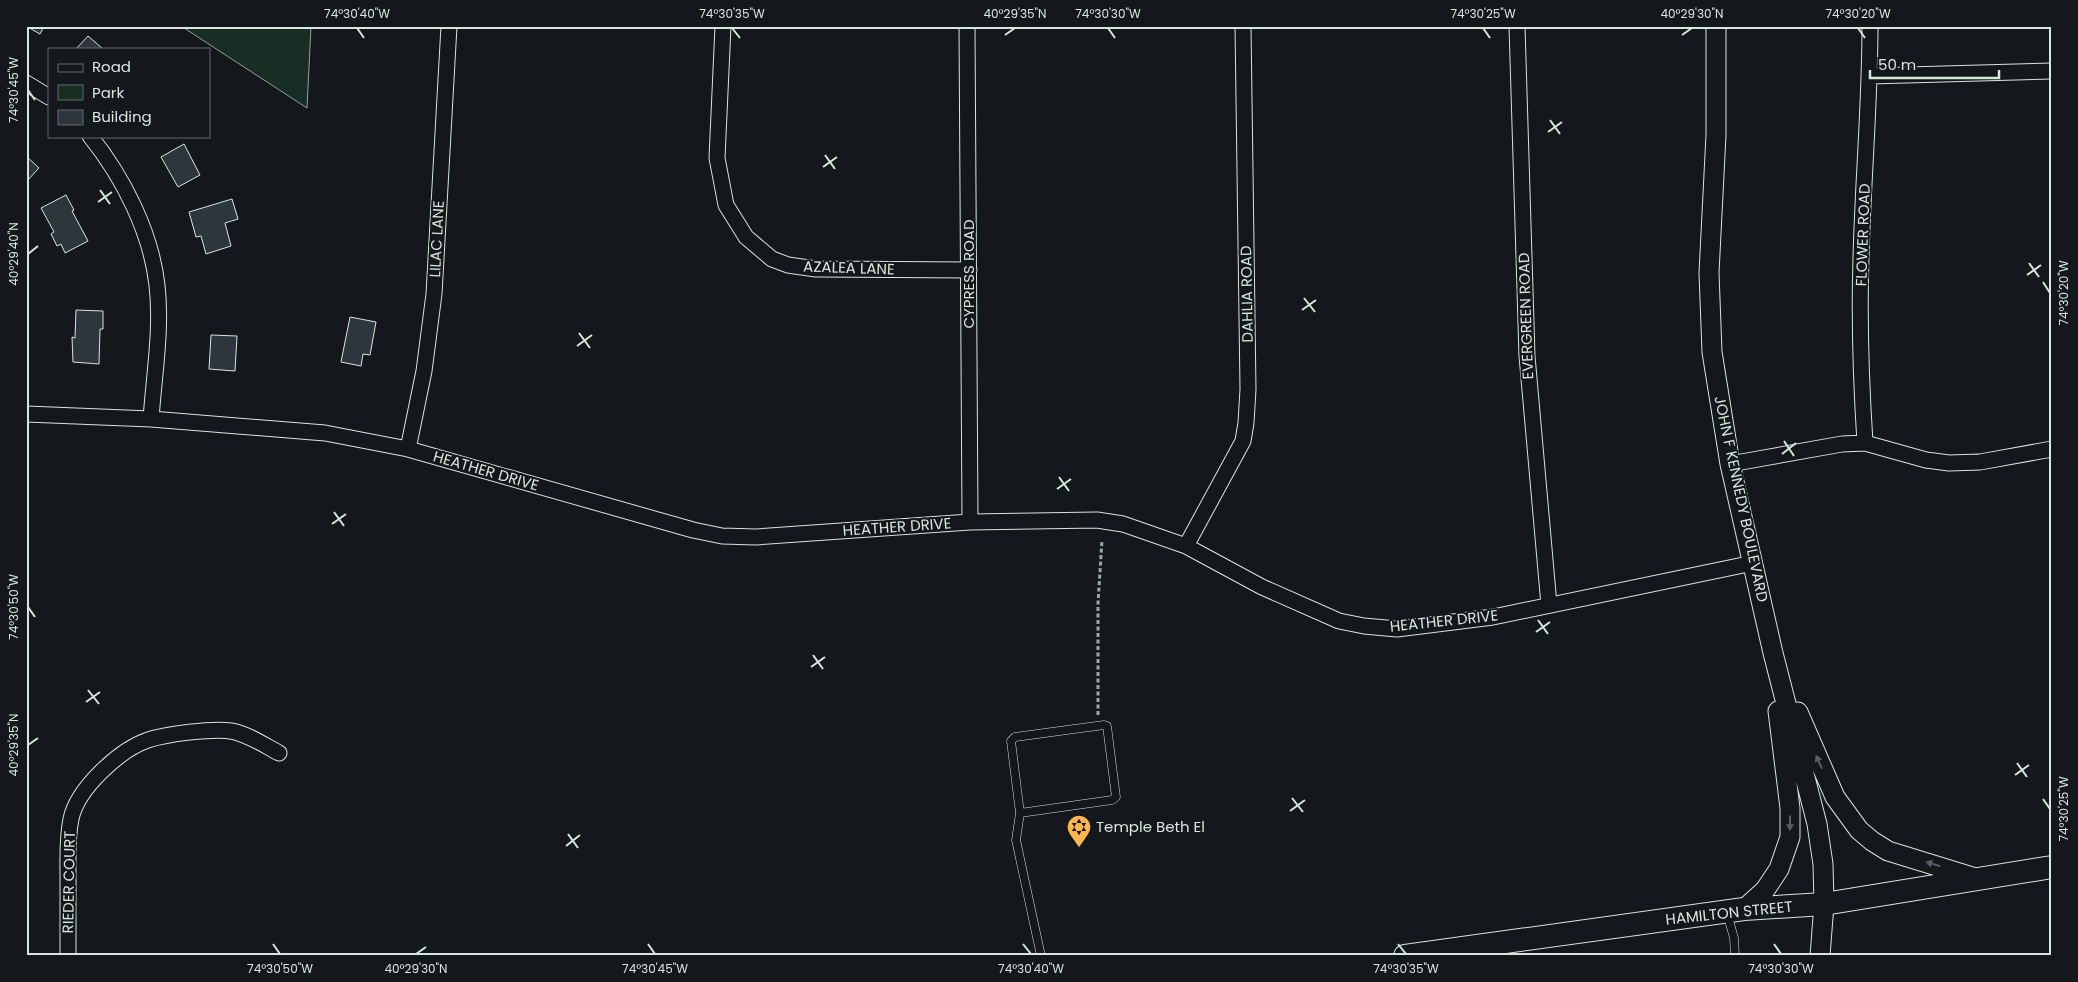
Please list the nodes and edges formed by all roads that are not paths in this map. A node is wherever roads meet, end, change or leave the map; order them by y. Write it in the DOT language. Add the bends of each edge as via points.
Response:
graph roads {
  1 [pos="449,26"];
  2 [pos="723,26"];
  3 [pos="967,26"];
  4 [pos="1242,26"];
  5 [pos="1517,26"];
  6 [pos="1716,26"];
  7 [pos="1870,26"];
  8 [pos="2052,71"];
  9 [pos="1870,76"];
  10 [pos="26,83"];
  11 [pos="48,96"];
  12 [pos="92,138"];
  13 [pos="969,270"];
  14 [pos="26,414"];
  15 [pos="151,419"];
  16 [pos="1865,443"];
  17 [pos="408,449"];
  18 [pos="2052,449"];
  19 [pos="1730,464"];
  20 [pos="970,522"];
  21 [pos="1186,546"];
  22 [pos="1753,563"];
  23 [pos="1549,606"];
  24 [pos="1773,653"];
  25 [pos="279,753"];
  26 [pos="1020,813"];
  27 [pos="2052,868"];
  28 [pos="1980,879"];
  29 [pos="1824,904"];
  30 [pos="1736,910"];
  31 [pos="68,956"];
  32 [pos="1041,956"];
  33 [pos="1405,956"];
  34 [pos="1735,956"];
  35 [pos="1820,956"];
  1 -- 17 [label="street, LILAC LANE" via="434,294 424,371"];
  2 -- 13 [label="street, AZALEA LANE" via="716,158 726,205 746,237 772,259 816,269"];
  3 -- 13 [label="street, CYPRESS ROAD"];
  4 -- 21 [label="street, DAHLIA ROAD" via="1246,423 1243,441"];
  5 -- 23 [label="street, EVERGREEN ROAD" via="1527,356"];
  6 -- 19 [label="street, JOHN F KENNEDY BOULEVARD" via="1716,135 1709,273 1712,352"];
  7 -- 9 [label="street, FLOWER ROAD"];
  8 -- 9 [label="street"];
  9 -- 16 [label="street, FLOWER ROAD" via="1861,258 1861,386"];
  10 -- 11 [label="street"];
  12 -- 15 [label="street" via="124,187 141,224 153,263 158,313"];
  13 -- 20 [label="street, CYPRESS ROAD"];
  14 -- 15 [label="street, HEATHER DRIVE"];
  15 -- 17 [label="street, HEATHER DRIVE" via="325,433"];
  16 -- 18 [label="street" via="1949,463 1980,462"];
  16 -- 19 [label="street" via="1842,444"];
  17 -- 20 [label="street, HEATHER DRIVE" via="722,536 756,537"];
  19 -- 22 [label="street, JOHN F KENNEDY BOULEVARD"];
  20 -- 21 [label="street, HEATHER DRIVE" via="1097,520 1123,524"];
  21 -- 23 [label="street, HEATHER DRIVE" via="1262,587 1339,621 1364,626 1397,629 1494,617"];
  22 -- 23 [label="street, HEATHER DRIVE"];
  22 -- 24 [label="street, JOHN F KENNEDY BOULEVARD"];
  28 -- 24 [label="street, one-way" via="1888,851 1859,830 1835,797"];
  24 -- 29 [label="street, JOHN F KENNEDY BOULEVARD" via="1817,824"];
  24 -- 30 [label="street, one-way" via="1790,808 1790,837 1776,873 1765,890"];
  25 -- 31 [label="street, RIEDER COURT" via="230,731 172,734 147,740 122,755 92,782 79,799 71,818"];
  26 -- 26 [label="lane" via="1011,741 1015,737 1107,726 1116,797"];
  26 -- 32 [label="lane" via="1016,840"];
  27 -- 28 [label="main road, HAMILTON STREET"];
  28 -- 29 [label="main road, HAMILTON STREET"];
  29 -- 30 [label="main road, HAMILTON STREET"];
  29 -- 35 [label="street, JOHN F KENNEDY BOULEVARD"];
  30 -- 33 [label="main road, HAMILTON STREET"];
  30 -- 34 [label="lane"];
}
